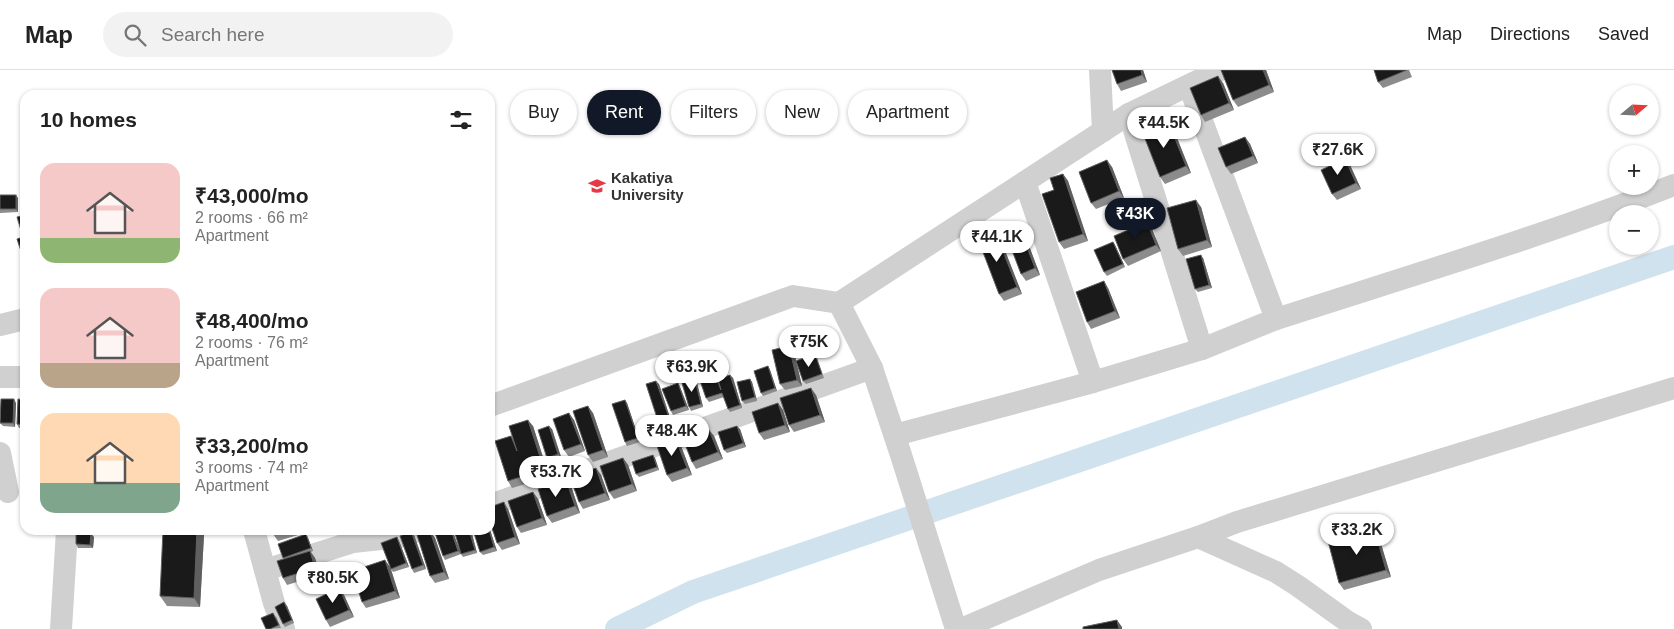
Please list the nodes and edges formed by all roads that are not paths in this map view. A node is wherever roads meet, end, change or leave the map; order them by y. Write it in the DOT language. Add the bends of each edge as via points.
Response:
graph roads {
  1 [pos="1100,70"];
  2 [pos="1220,70"];
  3 [pos="1189,86"];
  4 [pos="1129,114"];
  5 [pos="1103,131"];
  6 [pos="1025,182"];
  7 [pos="1674,185"];
  8 [pos="839,303"];
  9 [pos="1276,319"];
  10 [pos="20,320"];
  11 [pos="0,325"];
  12 [pos="1202,349"];
  13 [pos="872,368"];
  14 [pos="0,377"];
  15 [pos="20,377"];
  16 [pos="1094,382"];
  17 [pos="1674,388"];
  18 [pos="495,404"];
  19 [pos="898,445"];
  20 [pos="0,453"];
  21 [pos="11,492"];
  22 [pos="495,503"];
  23 [pos="67,535"];
  24 [pos="255,535"];
  25 [pos="406,535"];
  26 [pos="1198,537"];
  27 [pos="265,570"];
  28 [pos="61,629"];
  29 [pos="284,629"];
  30 [pos="956,629"];
  31 [pos="961,629"];
  32 [pos="1361,629"];
  1 -- 5 [label="street"];
  2 -- 3 [label="street"];
  3 -- 4 [label="street"];
  3 -- 9 [label="street"];
  4 -- 5 [label="street"];
  4 -- 12 [label="street"];
  5 -- 6 [label="street"];
  6 -- 8 [label="street"];
  6 -- 16 [label="street"];
  7 -- 9 [label="street" via="1562,227"];
  8 -- 13 [label="street"];
  8 -- 18 [label="street" via="793,296"];
  9 -- 12 [label="street"];
  10 -- 11 [label="street"];
  12 -- 16 [label="street"];
  13 -- 19 [label="street"];
  13 -- 22 [label="street"];
  14 -- 15 [label="street"];
  16 -- 19 [label="street"];
  17 -- 26 [label="street" via="1237,522"];
  19 -- 30 [label="street"];
  20 -- 21 [label="street"];
  23 -- 28 [label="street"];
  24 -- 27 [label="street"];
  25 -- 27 [label="street" via="353,542"];
  26 -- 31 [label="street" via="1099,570"];
  26 -- 32 [label="street" via="1276,572"];
  27 -- 29 [label="street"];
}
